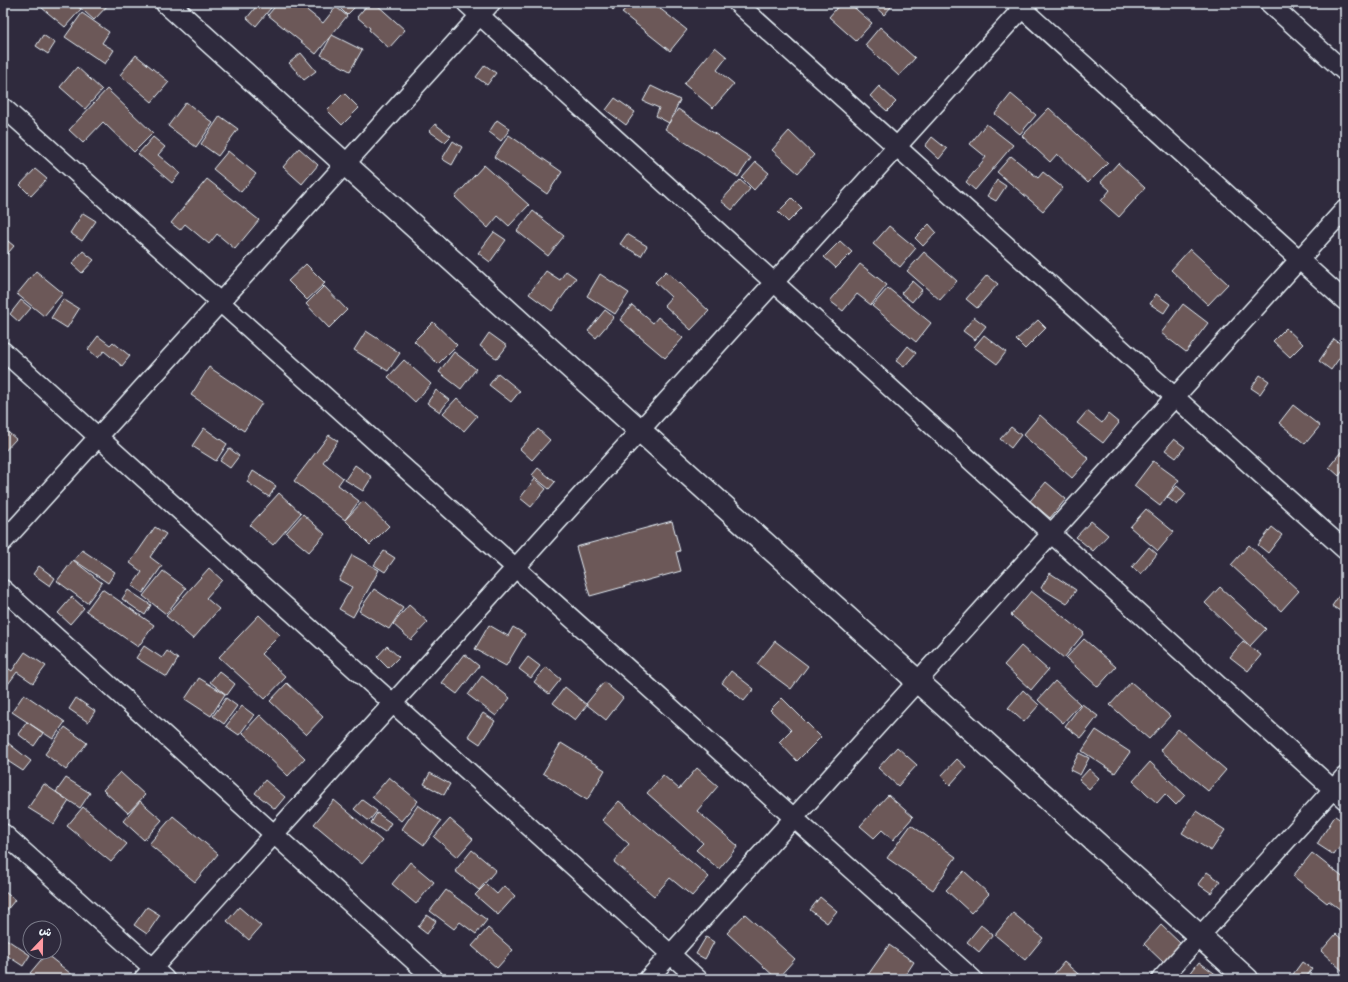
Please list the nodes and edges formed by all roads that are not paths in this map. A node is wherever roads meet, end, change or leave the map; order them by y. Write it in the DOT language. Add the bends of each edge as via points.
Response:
graph roads {
  1 [pos="167,3"];
  2 [pos="466,3"];
  3 [pos="737,3"];
  4 [pos="1269,3"];
  5 [pos="1022,5"];
  6 [pos="486,9"];
  7 [pos="1345,72"];
  8 [pos="3,107"];
  9 [pos="897,147"];
  10 [pos="345,164"];
  11 [pos="1345,209"];
  12 [pos="1299,260"];
  13 [pos="774,282"];
  14 [pos="1345,301"];
  15 [pos="220,302"];
  16 [pos="3,351"];
  17 [pos="1175,397"];
  18 [pos="640,430"];
  19 [pos="98,437"];
  20 [pos="1051,534"];
  21 [pos="3,542"];
  22 [pos="1345,550"];
  23 [pos="516,568"];
  24 [pos="3,589"];
  25 [pos="918,681"];
  26 [pos="393,703"];
  27 [pos="1341,789"];
  28 [pos="794,818"];
  29 [pos="3,833"];
  30 [pos="274,834"];
  31 [pos="1200,936"];
  32 [pos="670,954"];
  33 [pos="154,975"];
  34 [pos="434,979"];
  35 [pos="648,979"];
  36 [pos="698,979"];
  37 [pos="973,979"];
  38 [pos="1161,979"];
  39 [pos="1247,979"];
  1 -- 10 [label="street"];
  2 -- 6 [label="street"];
  3 -- 9 [label="street"];
  4 -- 7 [label="street"];
  5 -- 9 [label="street"];
  5 -- 12 [label="street"];
  6 -- 10 [label="street"];
  6 -- 13 [label="street"];
  8 -- 15 [label="street"];
  9 -- 13 [label="street"];
  9 -- 17 [label="street"];
  10 -- 15 [label="street"];
  10 -- 18 [label="street"];
  11 -- 12 [label="street"];
  12 -- 14 [label="street"];
  12 -- 17 [label="street"];
  13 -- 18 [label="street"];
  13 -- 20 [label="street"];
  15 -- 19 [label="street"];
  15 -- 23 [label="street"];
  16 -- 19 [label="street"];
  17 -- 20 [label="street"];
  17 -- 22 [label="street"];
  18 -- 23 [label="street"];
  18 -- 25 [label="street"];
  19 -- 21 [label="street"];
  19 -- 26 [label="street"];
  20 -- 25 [label="street"];
  20 -- 27 [label="street"];
  23 -- 26 [label="street"];
  23 -- 28 [label="street"];
  24 -- 30 [label="street"];
  25 -- 28 [label="street"];
  25 -- 31 [label="street"];
  26 -- 30 [label="street"];
  26 -- 32 [label="street"];
  27 -- 31 [label="street"];
  28 -- 32 [label="street"];
  28 -- 37 [label="street"];
  29 -- 33 [label="street"];
  30 -- 33 [label="street"];
  30 -- 34 [label="street"];
  31 -- 38 [label="street"];
  31 -- 39 [label="street"];
  32 -- 35 [label="street"];
  32 -- 36 [label="street"];
}
